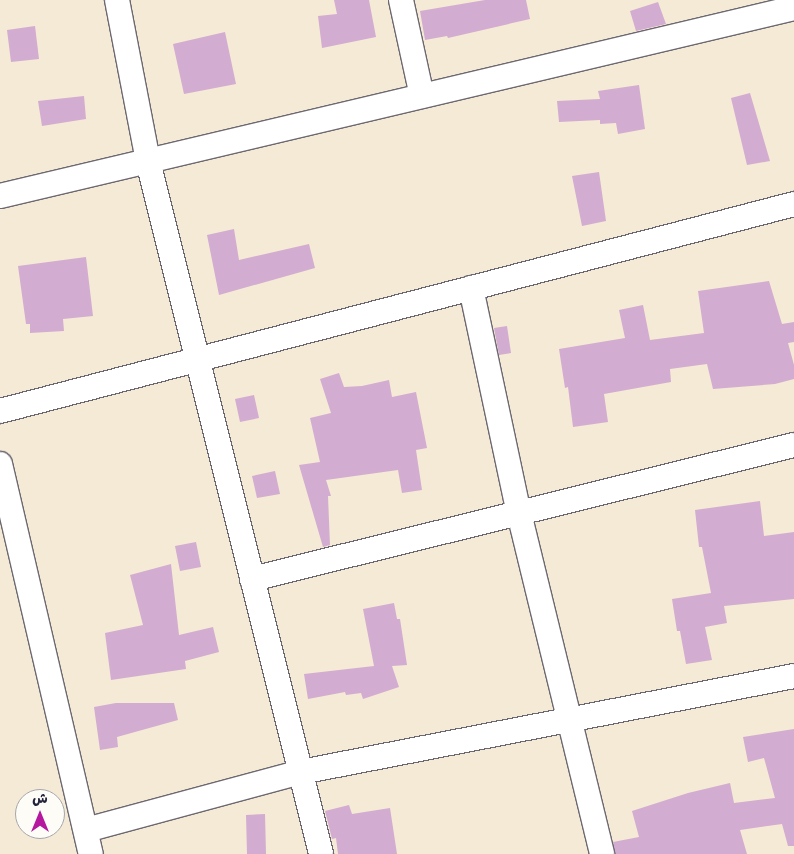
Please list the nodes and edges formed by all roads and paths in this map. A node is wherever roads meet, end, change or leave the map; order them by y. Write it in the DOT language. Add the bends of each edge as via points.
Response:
graph roads {
  1 [pos="117,0"];
  2 [pos="401,0"];
  3 [pos="794,8"];
  4 [pos="422,96"];
  5 [pos="148,161"];
  6 [pos="0,196"];
  7 [pos="794,204"];
  8 [pos="471,288"];
  9 [pos="197,359"];
  10 [pos="0,411"];
  11 [pos="794,445"];
  12 [pos="0,464"];
  13 [pos="518,513"];
  14 [pos="252,579"];
  15 [pos="794,676"];
  16 [pos="570,722"];
  17 [pos="301,772"];
  18 [pos="86,830"];
  19 [pos="91,854"];
  20 [pos="321,854"];
  21 [pos="602,854"];
  1 -- 5 [label="street"];
  2 -- 4 [label="street"];
  3 -- 4 [label="street"];
  4 -- 5 [label="street"];
  5 -- 6 [label="street"];
  5 -- 9 [label="street"];
  7 -- 8 [label="street"];
  8 -- 9 [label="street"];
  8 -- 13 [label="street"];
  9 -- 10 [label="street"];
  9 -- 14 [label="street"];
  11 -- 13 [label="street"];
  12 -- 18 [label="street"];
  13 -- 14 [label="street"];
  13 -- 16 [label="street"];
  14 -- 17 [label="street"];
  15 -- 16 [label="street"];
  16 -- 17 [label="street"];
  16 -- 21 [label="street"];
  17 -- 18 [label="street"];
  17 -- 20 [label="street"];
  18 -- 19 [label="street"];
}
